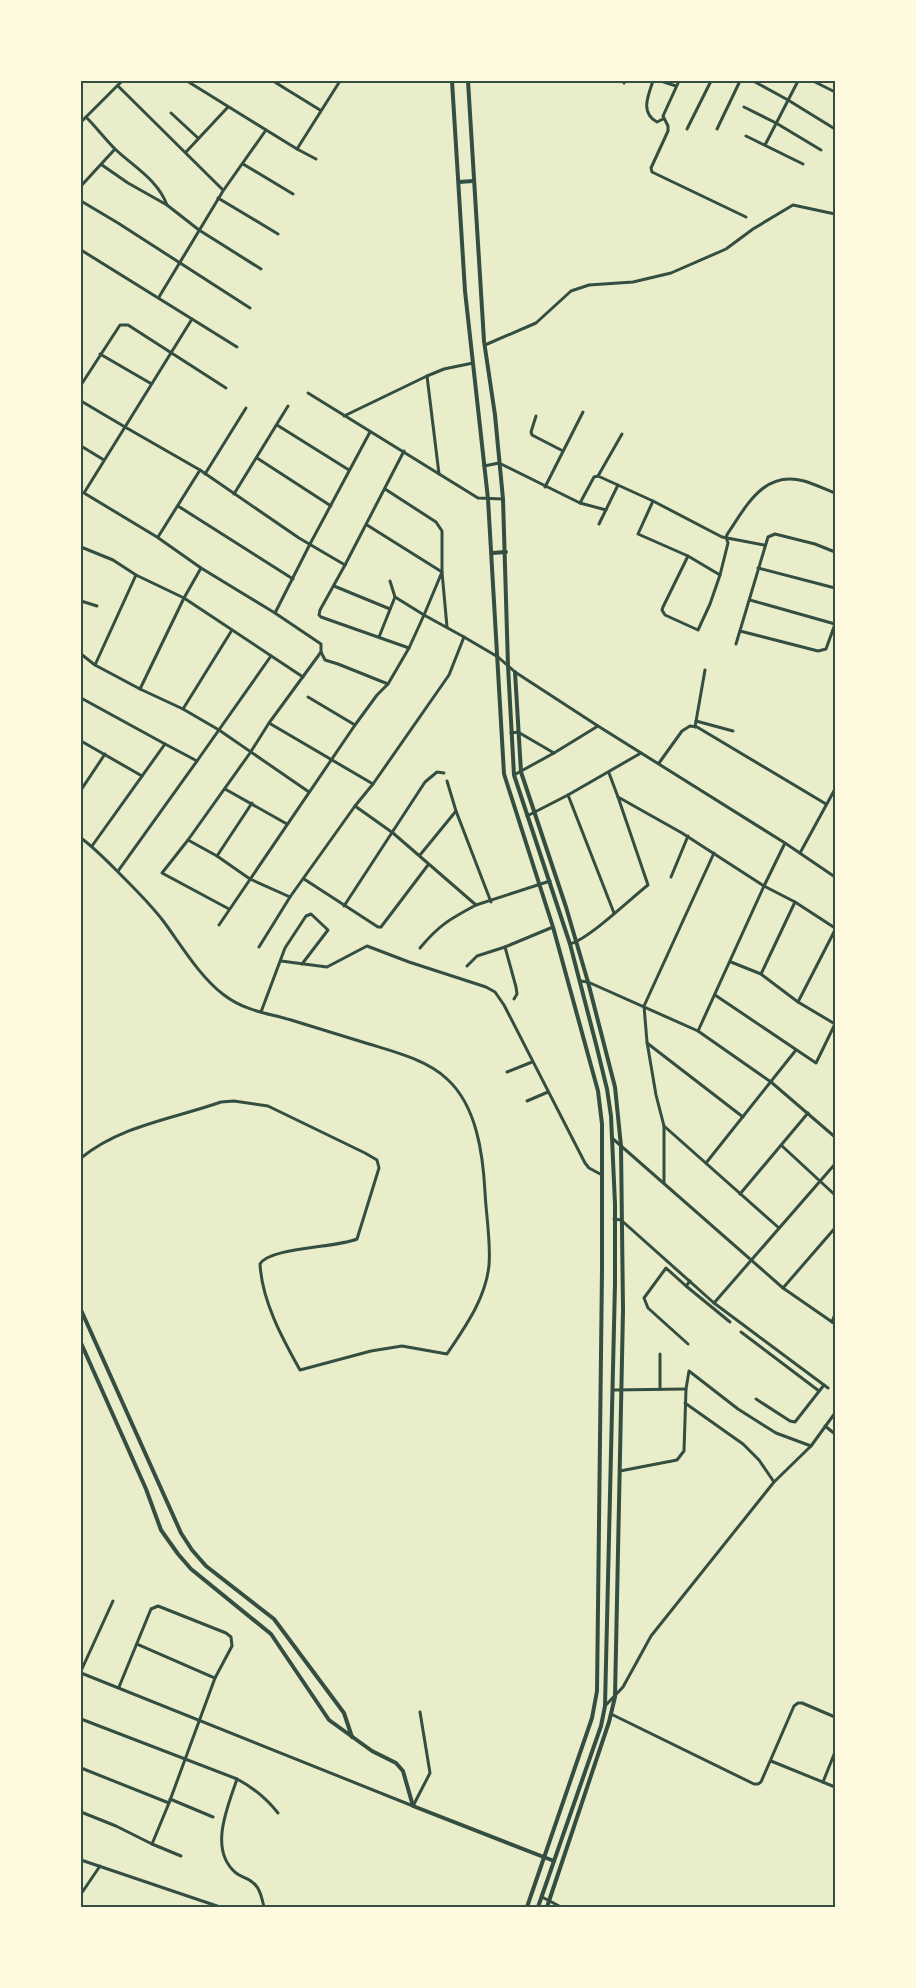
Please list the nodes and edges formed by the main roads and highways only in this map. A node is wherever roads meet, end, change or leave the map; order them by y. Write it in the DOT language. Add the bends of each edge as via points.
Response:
graph roads {
  1 [pos="452,81"];
  2 [pos="468,81"];
  3 [pos="459,182"];
  4 [pos="473,182"];
  5 [pos="491,552"];
  6 [pos="506,552"];
  7 [pos="507,637"];
  8 [pos="497,640"];
  9 [pos="515,672"];
  10 [pos="566,907"];
  11 [pos="559,909"];
  12 [pos="604,1041"];
  13 [pos="596,1044"];
  14 [pos="615,1088"];
  15 [pos="607,1089"];
  16 [pos="617,1115"];
  17 [pos="611,1116"];
  18 [pos="81,1310"];
  19 [pos="614,1341"];
  20 [pos="622,1341"];
  21 [pos="81,1343"];
  22 [pos="602,1721"];
  23 [pos="609,1722"];
  24 [pos="353,1738"];
  25 [pos="584,1775"];
  26 [pos="572,1777"];
  27 [pos="591,1777"];
  28 [pos="582,1780"];
  29 [pos="544,1857"];
  30 [pos="554,1861"];
  31 [pos="527,1907"];
  32 [pos="538,1907"];
  33 [pos="547,1907"];
  1 -- 3 [label="main road"];
  2 -- 4 [label="main road"];
  3 -- 4 [label="main road"];
  3 -- 5 [label="main road" via="465,291"];
  4 -- 6 [label="main road"];
  5 -- 6 [label="main road"];
  5 -- 8 [label="main road"];
  6 -- 7 [label="main road"];
  7 -- 8 [label="main road"];
  7 -- 11 [label="main road" via="514,775"];
  8 -- 26 [label="main road" via="504,774 553,927 598,1091 602,1124 597,1691"];
  9 -- 10 [label="main road" via="521,772"];
  10 -- 11 [label="main road"];
  10 -- 12 [label="main road"];
  11 -- 13 [label="main road"];
  12 -- 13 [label="main road"];
  12 -- 14 [label="main road"];
  13 -- 15 [label="main road"];
  14 -- 15 [label="main road"];
  14 -- 16 [label="main road"];
  15 -- 17 [label="main road"];
  16 -- 17 [label="main road"];
  16 -- 20 [label="main road" via="621,1146"];
  17 -- 19 [label="main road"];
  18 -- 24 [label="main road" via="181,1533 206,1566 274,1619 344,1713"];
  19 -- 20 [label="main road"];
  19 -- 22 [label="main road"];
  20 -- 23 [label="main road" via="615,1697"];
  21 -- 24 [label="main road" via="162,1530 178,1554 271,1634 329,1720"];
  22 -- 23 [label="main road"];
  22 -- 25 [label="main road"];
  23 -- 27 [label="main road"];
  24 -- 29 [label="main road" via="396,1762 403,1771 413,1806"];
  25 -- 27 [label="main road"];
  25 -- 28 [label="main road"];
  26 -- 28 [label="main road"];
  26 -- 29 [label="main road"];
  27 -- 33 [label="main road"];
  28 -- 30 [label="main road"];
  29 -- 30 [label="main road"];
  29 -- 31 [label="main road"];
  30 -- 32 [label="main road"];
}
